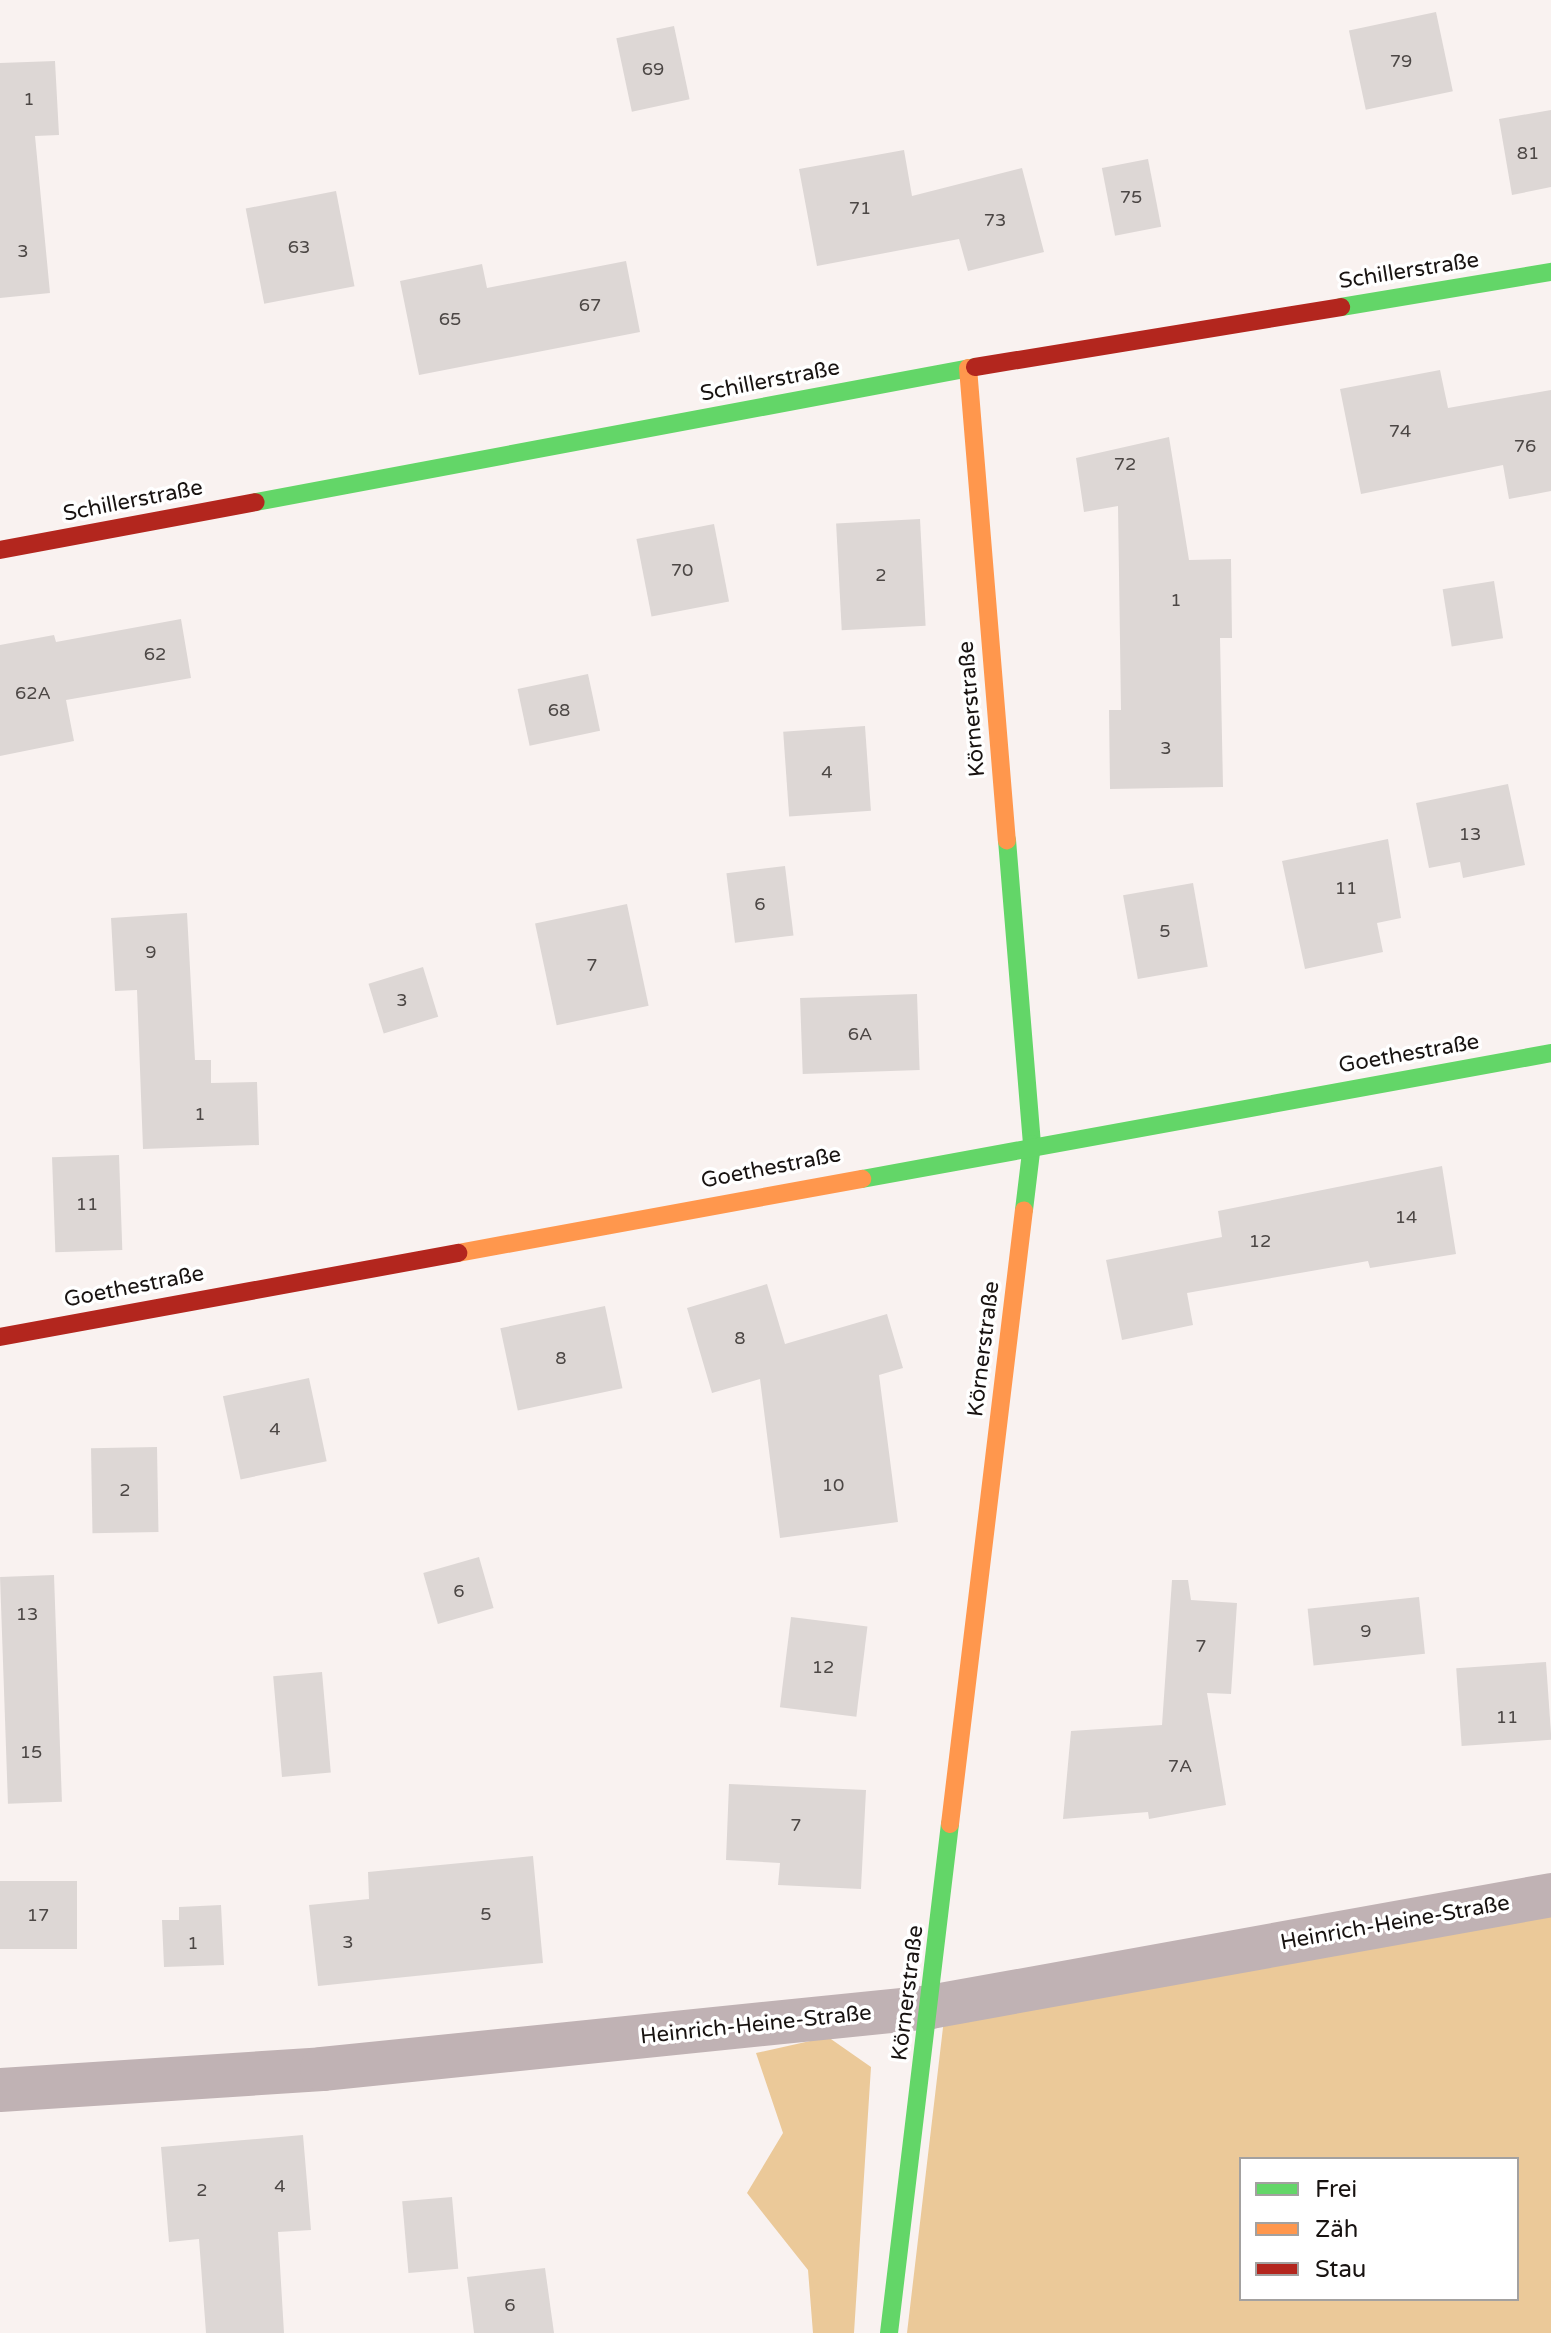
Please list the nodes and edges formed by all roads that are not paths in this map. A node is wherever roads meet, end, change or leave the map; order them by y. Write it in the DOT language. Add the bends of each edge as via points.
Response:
graph roads {
  1 [pos="1551,272"];
  2 [pos="968,368"];
  3 [pos="0,550"];
  4 [pos="1551,1053"];
  5 [pos="1032,1144"];
  6 [pos="0,1337"];
  7 [pos="1551,1895"];
  8 [pos="930,2007"];
  9 [pos="0,2090"];
  10 [pos="889,2333"];
  1 -- 2 [label="street, Schillerstraße"];
  2 -- 3 [label="street, Schillerstraße"];
  2 -- 5 [label="street, Körnerstraße"];
  4 -- 5 [label="street, Goethestraße"];
  5 -- 6 [label="street, Goethestraße"];
  5 -- 8 [label="street, Körnerstraße"];
  7 -- 8 [label="street, Heinrich-Heine-Straße"];
  8 -- 9 [label="street, Heinrich-Heine-Straße" via="322,2069"];
  8 -- 10 [label="street, Körnerstraße"];
}
